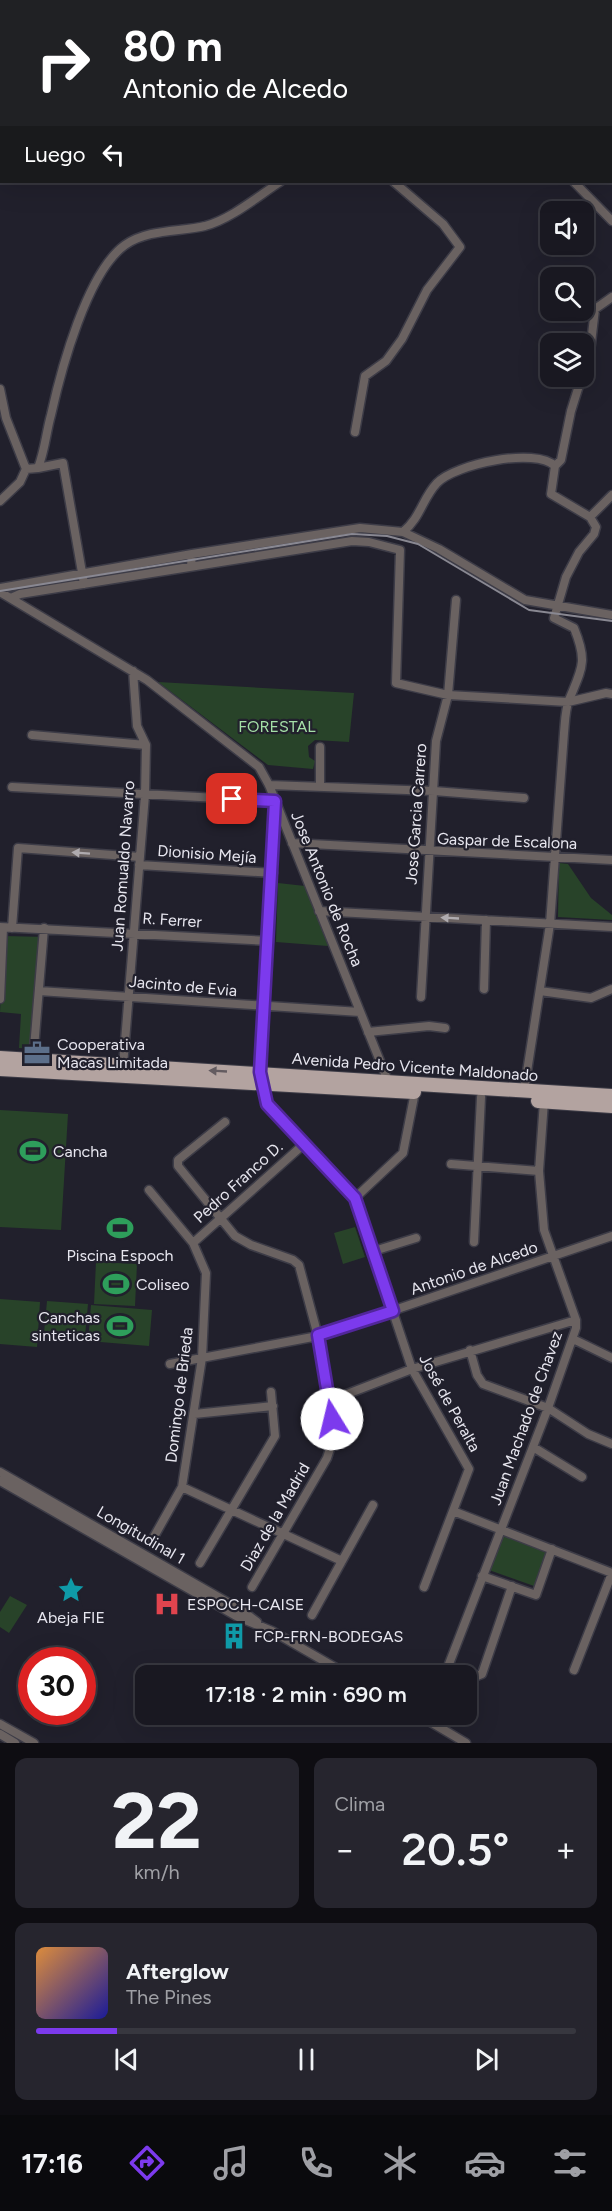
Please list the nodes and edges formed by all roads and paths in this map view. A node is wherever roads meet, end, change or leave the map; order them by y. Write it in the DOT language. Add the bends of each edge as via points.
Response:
graph roads {
  1 [pos="278,183"];
  2 [pos="395,183"];
  3 [pos="575,183"];
  4 [pos="612,221"];
  5 [pos="612,297"];
  6 [pos="592,333"];
  7 [pos="579,387"];
  8 [pos="0,389"];
  9 [pos="355,432"];
  10 [pos="555,466"];
  11 [pos="38,468"];
  12 [pos="26,469"];
  13 [pos="612,495"];
  14 [pos="0,501"];
  15 [pos="590,517"];
  16 [pos="403,532"];
  17 [pos="192,554"];
  18 [pos="191,566"];
  19 [pos="82,572"];
  20 [pos="84,584"];
  21 [pos="0,590"];
  22 [pos="11,598"];
  23 [pos="456,600"];
  24 [pos="557,608"];
  25 [pos="612,615"];
  26 [pos="133,671"];
  27 [pos="612,694"];
  28 [pos="448,695"];
  29 [pos="568,702"];
  30 [pos="32,735"];
  31 [pos="146,745"];
  32 [pos="320,747"];
  33 [pos="269,785"];
  34 [pos="320,787"];
  35 [pos="12,788"];
  36 [pos="434,790"];
  37 [pos="144,795"];
  38 [pos="524,798"];
  39 [pos="275,801"];
  40 [pos="292,843"];
  41 [pos="429,852"];
  42 [pos="555,858"];
  43 [pos="612,860"];
  44 [pos="139,861"];
  45 [pos="273,873"];
  46 [pos="319,911"];
  47 [pos="424,917"];
  48 [pos="486,920"];
  49 [pos="550,924"];
  50 [pos="612,927"];
  51 [pos="5,928"];
  52 [pos="44,928"];
  53 [pos="134,933"];
  54 [pos="269,941"];
  55 [pos="484,989"];
  56 [pos="612,989"];
  57 [pos="39,991"];
  58 [pos="540,991"];
  59 [pos="128,996"];
  60 [pos="421,997"];
  61 [pos="0,999"];
  62 [pos="265,1008"];
  63 [pos="360,1012"];
  64 [pos="445,1028"];
  65 [pos="368,1032"];
  66 [pos="0,1058"];
  67 [pos="33,1060"];
  68 [pos="123,1066"];
  69 [pos="0,1069"];
  70 [pos="261,1078"];
  71 [pos="388,1081"];
  72 [pos="524,1091"];
  73 [pos="415,1092"];
  74 [pos="612,1096"];
  75 [pos="481,1097"];
  76 [pos="544,1101"];
  77 [pos="612,1106"];
  78 [pos="225,1122"];
  79 [pos="304,1144"];
  80 [pos="451,1164"];
  81 [pos="478,1166"];
  82 [pos="539,1171"];
  83 [pos="149,1190"];
  84 [pos="355,1198"];
  85 [pos="222,1217"];
  86 [pos="612,1236"];
  87 [pos="416,1239"];
  88 [pos="474,1242"];
  89 [pos="193,1243"];
  90 [pos="374,1251"];
  91 [pos="552,1257"];
  92 [pos="393,1311"];
  93 [pos="576,1320"];
  94 [pos="318,1335"];
  95 [pos="573,1339"];
  96 [pos="470,1350"];
  97 [pos="202,1358"];
  98 [pos="612,1358"];
  99 [pos="170,1364"];
  100 [pos="412,1369"];
  101 [pos="270,1392"];
  102 [pos="330,1401"];
  103 [pos="273,1406"];
  104 [pos="548,1408"];
  105 [pos="194,1414"];
  106 [pos="612,1444"];
  107 [pos="533,1447"];
  108 [pos="0,1472"];
  109 [pos="582,1477"];
  110 [pos="0,1481"];
  111 [pos="182,1487"];
  112 [pos="373,1505"];
  113 [pos="231,1510"];
  114 [pos="453,1511"];
  115 [pos="500,1530"];
  116 [pos="283,1534"];
  117 [pos="151,1542"];
  118 [pos="552,1549"];
  119 [pos="342,1562"];
  120 [pos="200,1563"];
  121 [pos="612,1573"];
  122 [pos="482,1576"];
  123 [pos="512,1586"];
  124 [pos="252,1587"];
  125 [pos="424,1587"];
  126 [pos="312,1615"];
  127 [pos="264,1627"];
  128 [pos="331,1665"];
  129 [pos="574,1670"];
  130 [pos="0,1724"];
  131 [pos="436,1725"];
  132 [pos="0,1734"];
  133 [pos="15,1743"];
  134 [pos="34,1743"];
  135 [pos="466,1743"];
  1 -- 11 [label="street" via="208,225 168,230 126,245 107,264 99,274 71,345"];
  2 -- 9 [label="street" via="443,224 460,247 427,290 392,353 365,375"];
  3 -- 4 [label="street"];
  5 -- 6 [label="street" via="595,309"];
  7 -- 10 [label="street" via="561,460"];
  8 -- 12 [label="street" via="6,418"];
  10 -- 15 [label="street" via="551,494"];
  10 -- 16 [label="street" via="540,459 509,459 473,465 447,475 437,483 418,517"];
  11 -- 12 [label="street"];
  11 -- 19 [label="street" via="63,463"];
  12 -- 14 [label="street" via="20,482"];
  13 -- 15 [label="street"];
  15 -- 24 [label="street" via="596,527 594,534 566,577"];
  16 -- 17 [label="street" via="360,528"];
  16 -- 24 [label="street" via="525,600"];
  17 -- 18 [label="street"];
  17 -- 19 [label="street"];
  18 -- 20 [label="street"];
  18 -- 28 [label="street" via="352,541 400,550 396,683"];
  19 -- 20 [label="street"];
  19 -- 21 [label="street"];
  20 -- 22 [label="street"];
  21 -- 22 [label="street, Jose Antonio de Rocha"];
  22 -- 26 [label="street, Jose Antonio de Rocha"];
  23 -- 28 [label="street, Jose Garcia Carrero"];
  24 -- 25 [label="street"];
  24 -- 29 [label="street" via="554,618 574,628 584,656 582,672"];
  26 -- 31 [label="street, Juan Romualdo Navarro" via="137,726"];
  26 -- 33 [label="street, Jose Antonio de Rocha" via="259,767"];
  27 -- 29 [label="street"];
  28 -- 29 [label="street"];
  28 -- 36 [label="street, Jose Garcia Carrero" via="436,741"];
  29 -- 42 [label="street"];
  30 -- 31 [label="street"];
  31 -- 37 [label="street, Juan Romualdo Navarro"];
  32 -- 34 [label="street"];
  33 -- 34 [label="street"];
  33 -- 39 [label="street, Jose Antonio de Rocha"];
  34 -- 36 [label="street"];
  35 -- 37 [label="street"];
  36 -- 38 [label="street"];
  36 -- 41 [label="street, Jose Garcia Carrero"];
  37 -- 39 [label="street"];
  37 -- 44 [label="street, Juan Romualdo Navarro"];
  39 -- 40 [label="street, Jose Antonio de Rocha"];
  39 -- 45 [label="street, José de Peralta"];
  40 -- 41 [label="street, Gaspar de Escalona"];
  40 -- 46 [label="street, Jose Antonio de Rocha"];
  41 -- 42 [label="street, Gaspar de Escalona"];
  41 -- 47 [label="street, Jose Garcia Carrero"];
  42 -- 43 [label="street, Gaspar de Escalona"];
  42 -- 49 [label="street"];
  44 -- 45 [label="street, Dionisio Mejía"];
  44 -- 51 [label="street, Dionisio Mejía, one-way" via="18,848"];
  44 -- 53 [label="street, Juan Romualdo Navarro"];
  45 -- 54 [label="street, José de Peralta"];
  46 -- 47 [label="street"];
  46 -- 63 [label="street, Jose Antonio de Rocha"];
  48 -- 47 [label="street, one-way"];
  47 -- 60 [label="street, Jose Garcia Carrero"];
  48 -- 49 [label="street"];
  48 -- 55 [label="street"];
  49 -- 50 [label="street"];
  49 -- 58 [label="street"];
  51 -- 52 [label="street, R. Ferrer"];
  51 -- 61 [label="street"];
  52 -- 53 [label="street, R. Ferrer"];
  52 -- 57 [label="street"];
  53 -- 54 [label="street, R. Ferrer"];
  53 -- 59 [label="street, Juan Romualdo Navarro"];
  54 -- 62 [label="street, José de Peralta"];
  56 -- 58 [label="street" via="591,998"];
  57 -- 59 [label="street, Jacinto de Evia"];
  57 -- 67 [label="street"];
  58 -- 72 [label="street"];
  59 -- 62 [label="street, Jacinto de Evia"];
  59 -- 68 [label="street, Juan Romualdo Navarro"];
  62 -- 63 [label="street, Jacinto de Evia"];
  62 -- 70 [label="street, José de Peralta"];
  63 -- 65 [label="street, Jose Antonio de Rocha"];
  64 -- 65 [label="street"];
  65 -- 71 [label="street, Jose Antonio de Rocha"];
  66 -- 67 [label="main road, Avenida Pedro Vicente Maldonado"];
  67 -- 68 [label="main road, Avenida Pedro Vicente Maldonado"];
  70 -- 68 [label="main road, Avenida Pedro Vicente Maldonado, one-way"];
  69 -- 70 [label="main road, Avenida Pedro Vicente Maldonado"];
  70 -- 71 [label="main road, Avenida Pedro Vicente Maldonado"];
  70 -- 73 [label="main road, Avenida Pedro Vicente Maldonado"];
  70 -- 79 [label="street, José de Peralta" via="267,1104"];
  71 -- 72 [label="main road, Avenida Pedro Vicente Maldonado"];
  72 -- 74 [label="main road, Avenida Pedro Vicente Maldonado"];
  73 -- 75 [label="main road, Avenida Pedro Vicente Maldonado"];
  73 -- 84 [label="street" via="403,1153"];
  75 -- 76 [label="main road, Avenida Pedro Vicente Maldonado"];
  75 -- 81 [label="street"];
  76 -- 77 [label="main road, Avenida Pedro Vicente Maldonado"];
  76 -- 82 [label="street, Juan Machado de Chavez"];
  78 -- 85 [label="street, Diaz de la Madrid" via="177,1163"];
  79 -- 84 [label="street, José de Peralta"];
  79 -- 85 [label="street, Pedro Franco D."];
  80 -- 81 [label="street"];
  81 -- 82 [label="street"];
  81 -- 88 [label="street"];
  82 -- 91 [label="street, Juan Machado de Chavez" via="544,1230"];
  83 -- 89 [label="street, Domingo de Brieda"];
  84 -- 90 [label="street, José de Peralta"];
  85 -- 89 [label="street, Pedro Franco D."];
  85 -- 94 [label="street, Diaz de la Madrid" via="243,1242 299,1265"];
  86 -- 91 [label="street, Antonio de Alcedo"];
  87 -- 90 [label="street"];
  89 -- 97 [label="street, Domingo de Brieda" via="206,1273"];
  90 -- 92 [label="street, José de Peralta"];
  91 -- 92 [label="street, Antonio de Alcedo"];
  91 -- 93 [label="street, Juan Machado de Chavez"];
  92 -- 94 [label="street, Antonio de Alcedo"];
  92 -- 100 [label="street, José de Peralta"];
  93 -- 95 [label="street, Juan Machado de Chavez"];
  93 -- 96 [label="street"];
  94 -- 97 [label="street, Antonio de Alcedo"];
  94 -- 102 [label="street, Diaz de la Madrid"];
  95 -- 98 [label="street"];
  95 -- 104 [label="street, Juan Machado de Chavez"];
  96 -- 100 [label="street"];
  96 -- 104 [label="street" via="483,1384"];
  97 -- 99 [label="street, Antonio de Alcedo"];
  97 -- 105 [label="street, Domingo de Brieda"];
  100 -- 102 [label="street"];
  100 -- 114 [label="street, José de Peralta" via="469,1469"];
  101 -- 103 [label="street"];
  102 -- 116 [label="street, Diaz de la Madrid" via="332,1448"];
  103 -- 105 [label="street"];
  103 -- 113 [label="street" via="275,1436"];
  104 -- 106 [label="street" via="588,1434"];
  104 -- 107 [label="street, Juan Machado de Chavez"];
  105 -- 111 [label="street, Domingo de Brieda"];
  107 -- 109 [label="street"];
  107 -- 115 [label="street, Juan Machado de Chavez"];
  108 -- 127 [label="street, Longitudinal 1" via="241,1610"];
  110 -- 127 [label="street, Longitudinal 1" via="238,1617"];
  111 -- 113 [label="street"];
  111 -- 117 [label="street, Domingo de Brieda"];
  112 -- 119 [label="street"];
  113 -- 116 [label="street"];
  113 -- 120 [label="street"];
  114 -- 115 [label="street"];
  114 -- 125 [label="street, José de Peralta"];
  115 -- 118 [label="street"];
  115 -- 122 [label="street, Juan Machado de Chavez"];
  116 -- 119 [label="street"];
  116 -- 124 [label="street, Diaz de la Madrid"];
  118 -- 121 [label="street"];
  118 -- 123 [label="street" via="536,1595"];
  119 -- 126 [label="street"];
  121 -- 129 [label="street"];
  122 -- 123 [label="street"];
  122 -- 123 [label="street, Juan Machado de Chavez" via="449,1668 482,1674"];
  127 -- 128 [label="street, Longitudinal 1"];
  130 -- 134 [label="street"];
  131 -- 135 [label="street"];
  132 -- 133 [label="street"];
}
